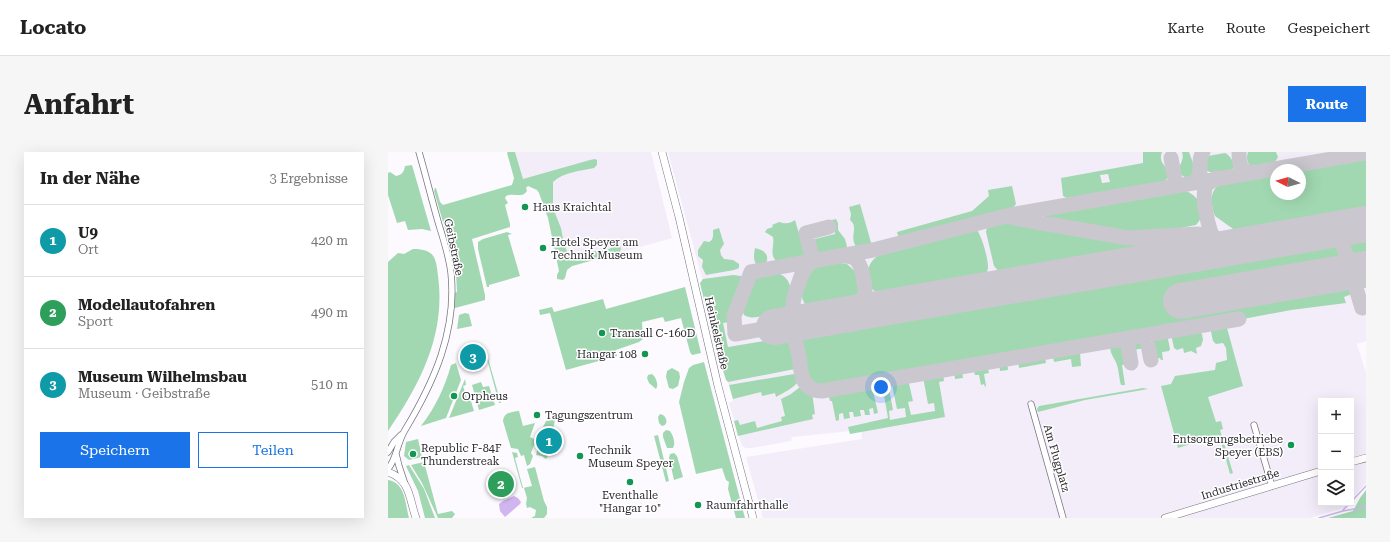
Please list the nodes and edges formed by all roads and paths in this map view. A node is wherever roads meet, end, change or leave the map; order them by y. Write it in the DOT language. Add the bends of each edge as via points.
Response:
graph roads {
  1 [pos="418,152"];
  2 [pos="662,152"];
  3 [pos="1031,404"];
  4 [pos="1254,425"];
  5 [pos="403,434"];
  6 [pos="396,450"];
  7 [pos="388,452"];
  8 [pos="1366,458"];
  9 [pos="1354,461"];
  10 [pos="388,470"];
  11 [pos="1318,472"];
  12 [pos="406,486"];
  13 [pos="1272,486"];
  14 [pos="416,518"];
  15 [pos="753,518"];
  16 [pos="1063,518"];
  17 [pos="1165,518"];
  1 -- 5 [label="street, Geibstraße" via="447,252 452,291 449,328 441,357 428,388"];
  2 -- 15 [label="street, Heinkelstraße" via="718,386"];
  3 -- 16 [label="street, Am Flugplatz"];
  4 -- 13 [label="street"];
  5 -- 6 [label="street, Geibstraße"];
  5 -- 7 [label="street, Geibstraße"];
  6 -- 10 [label="street, Geibstraße"];
  6 -- 12 [label="street" via="398,466"];
  8 -- 9 [label="street"];
  10 -- 12 [label="street"];
  11 -- 13 [label="street, Industriestraße"];
  12 -- 14 [label="street"];
  13 -- 17 [label="street, Industriestraße"];
}
